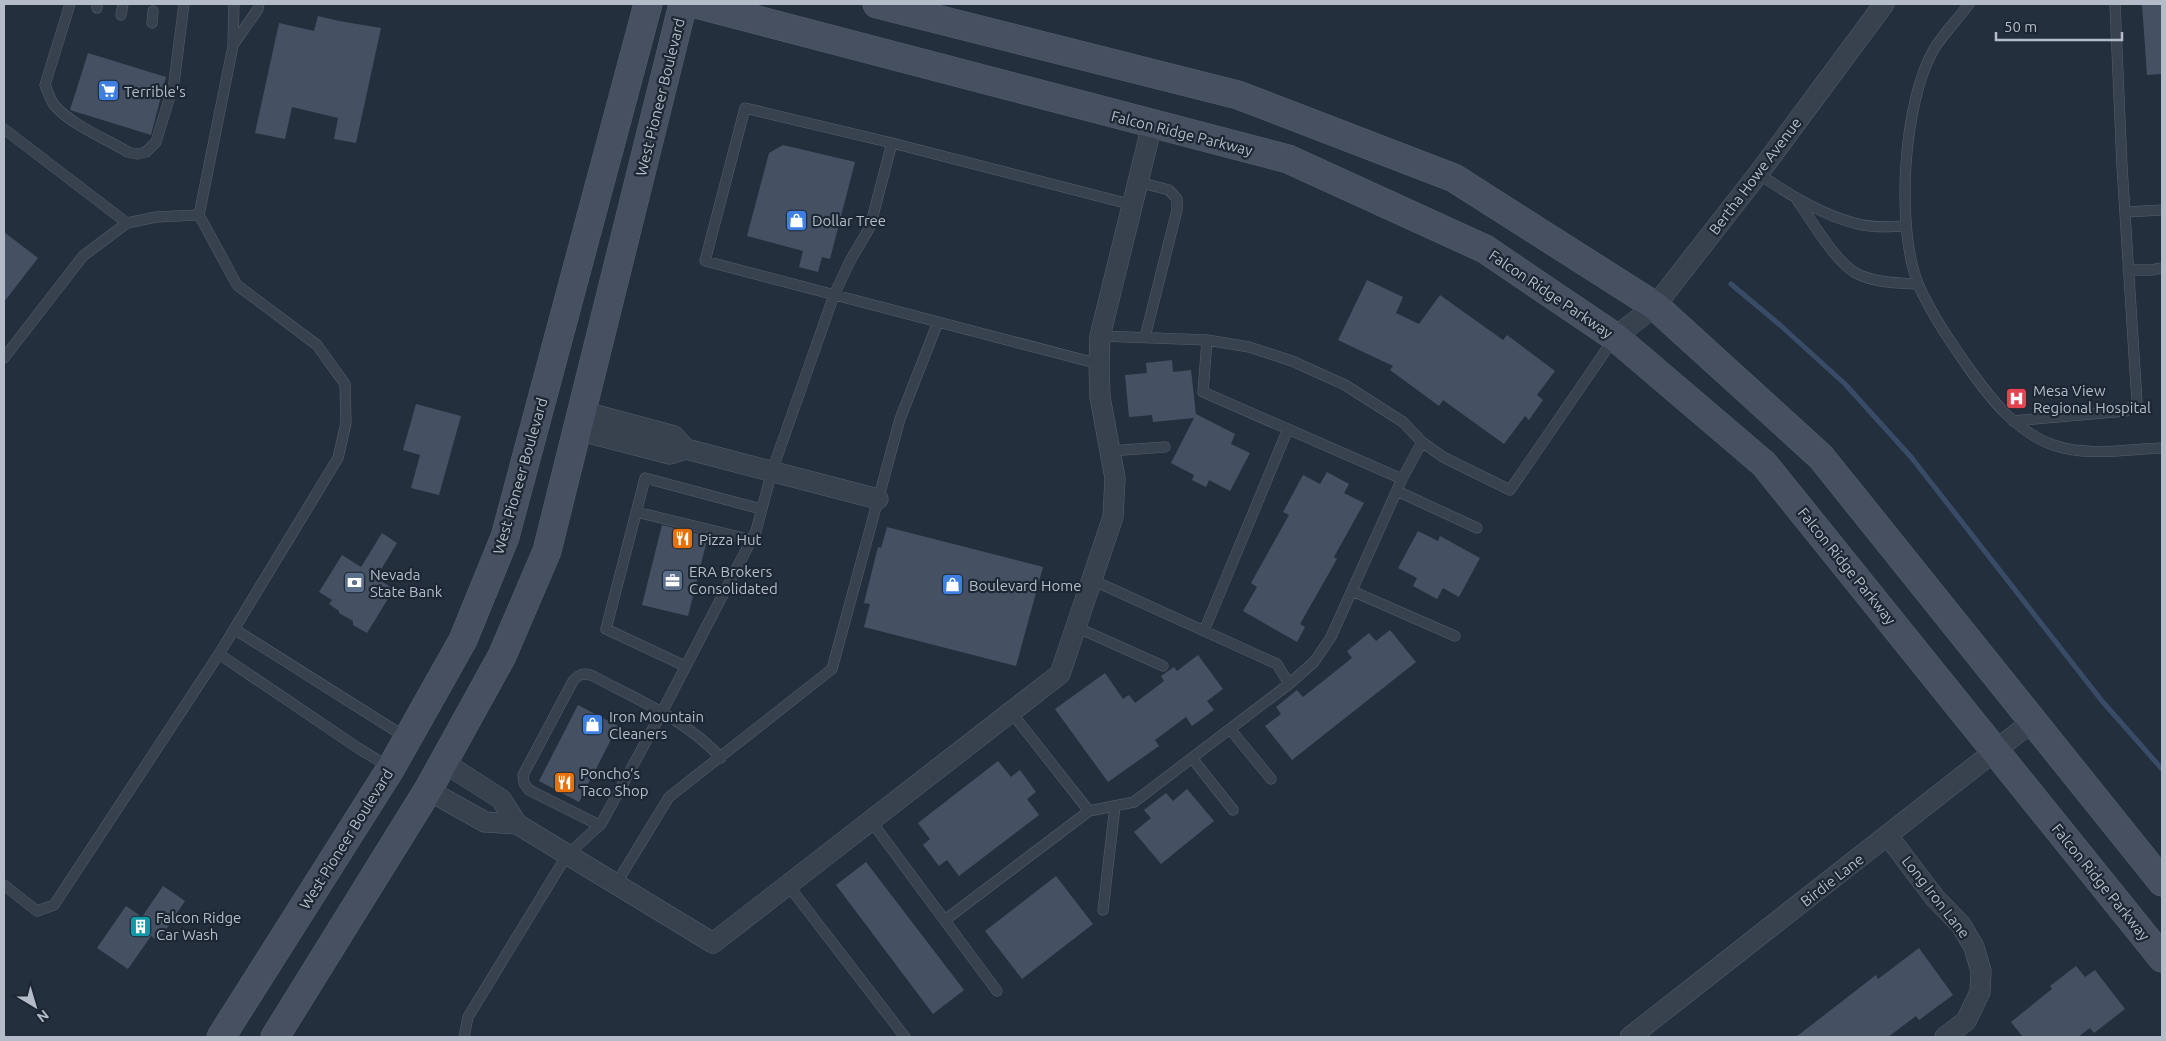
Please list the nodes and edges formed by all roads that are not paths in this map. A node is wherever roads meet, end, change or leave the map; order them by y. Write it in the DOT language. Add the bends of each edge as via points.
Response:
graph roads {
  1 [pos="70,4"];
  2 [pos="123,4"];
  3 [pos="184,4"];
  4 [pos="234,4"];
  5 [pos="259,4"];
  6 [pos="648,4"];
  7 [pos="683,4"];
  8 [pos="696,4"];
  9 [pos="877,4"];
  10 [pos="1969,4"];
  11 [pos="2115,4"];
  12 [pos="1880,5"];
  13 [pos="153,11"];
  14 [pos="121,14"];
  15 [pos="152,23"];
  16 [pos="233,46"];
  17 [pos="1152,125"];
  18 [pos="4,129"];
  19 [pos="892,143"];
  20 [pos="1758,174"];
  21 [pos="1138,182"];
  22 [pos="1797,199"];
  23 [pos="1133,205"];
  24 [pos="2162,210"];
  25 [pos="2126,212"];
  26 [pos="199,215"];
  27 [pos="127,223"];
  28 [pos="1905,226"];
  29 [pos="2162,268"];
  30 [pos="2128,270"];
  31 [pos="1918,284"];
  32 [pos="834,295"];
  33 [pos="1655,306"];
  34 [pos="938,322"];
  35 [pos="1100,336"];
  36 [pos="1145,337"];
  37 [pos="1615,337"];
  38 [pos="1207,340"];
  39 [pos="4,358"];
  40 [pos="1098,364"];
  41 [pos="579,420"];
  42 [pos="2013,421"];
  43 [pos="1288,430"];
  44 [pos="1422,442"];
  45 [pos="1166,447"];
  46 [pos="2162,448"];
  47 [pos="1110,451"];
  48 [pos="772,471"];
  49 [pos="1402,479"];
  50 [pos="1397,491"];
  51 [pos="878,499"];
  52 [pos="762,508"];
  53 [pos="636,512"];
  54 [pos="1477,528"];
  55 [pos="752,540"];
  56 [pos="1092,580"];
  57 [pos="1352,592"];
  58 [pos="1076,627"];
  59 [pos="234,629"];
  60 [pos="1204,631"];
  61 [pos="1455,636"];
  62 [pos="219,654"];
  63 [pos="685,666"];
  64 [pos="1163,666"];
  65 [pos="1289,684"];
  66 [pos="662,712"];
  67 [pos="1010,712"];
  68 [pos="2033,721"];
  69 [pos="1230,729"];
  70 [pos="408,738"];
  71 [pos="1996,751"];
  72 [pos="721,758"];
  73 [pos="1192,758"];
  74 [pos="443,762"];
  75 [pos="391,768"];
  76 [pos="1271,779"];
  77 [pos="428,790"];
  78 [pos="1115,806"];
  79 [pos="1233,810"];
  80 [pos="1089,811"];
  81 [pos="871,821"];
  82 [pos="517,824"];
  83 [pos="599,825"];
  84 [pos="1888,836"];
  85 [pos="567,855"];
  86 [pos="2162,882"];
  87 [pos="616,884"];
  88 [pos="4,885"];
  89 [pos="788,885"];
  90 [pos="1103,910"];
  91 [pos="945,920"];
  92 [pos="2162,958"];
  93 [pos="998,992"];
  94 [pos="221,1037"];
  95 [pos="275,1037"];
  96 [pos="464,1037"];
  97 [pos="904,1037"];
  98 [pos="1630,1037"];
  99 [pos="1945,1037"];
  1 -- 3 [label="lane" via="45,85 54,106 128,152 137,154 146,152 156,142 174,83"];
  2 -- 14 [label="lane"];
  4 -- 16 [label="lane"];
  5 -- 16 [label="lane"];
  6 -- 70 [label="main road, West Pioneer Boulevard" via="505,537 462,640"];
  7 -- 41 [label="main road, West Pioneer Boulevard"];
  8 -- 17 [label="main road, Falcon Ridge Parkway"];
  9 -- 33 [label="main road" via="947,17 1238,94 1454,178"];
  10 -- 28 [label="lane" via="1934,50 1918,88 1908,138"];
  11 -- 25 [label="lane"];
  12 -- 20 [label="street, Bertha Howe Avenue"];
  13 -- 15 [label="lane"];
  16 -- 26 [label="lane"];
  17 -- 21 [label="street"];
  17 -- 37 [label="main road, Falcon Ridge Parkway" via="1288,159 1485,250"];
  18 -- 27 [label="lane"];
  19 -- 23 [label="lane"];
  19 -- 32 [label="lane" via="870,227"];
  19 -- 32 [label="lane" via="745,108 705,261"];
  20 -- 22 [label="lane"];
  20 -- 33 [label="street, Bertha Howe Avenue"];
  21 -- 23 [label="street"];
  21 -- 36 [label="lane" via="1169,190 1177,199"];
  22 -- 28 [label="lane" via="1855,224"];
  22 -- 31 [label="lane" via="1833,251 1855,273 1886,283"];
  23 -- 35 [label="street"];
  24 -- 25 [label="lane"];
  25 -- 30 [label="lane"];
  26 -- 27 [label="lane" via="156,217"];
  26 -- 59 [label="lane" via="237,284 317,345 344,384 346,424 338,458"];
  27 -- 39 [label="lane" via="84,256"];
  28 -- 31 [label="lane"];
  29 -- 30 [label="lane"];
  30 -- 42 [label="lane" via="2137,402 2126,411"];
  31 -- 42 [label="lane" via="1948,338 1979,382"];
  32 -- 34 [label="lane"];
  32 -- 48 [label="lane"];
  33 -- 37 [label="street, Bertha Howe Avenue"];
  33 -- 68 [label="main road" via="1821,457"];
  34 -- 40 [label="lane"];
  34 -- 51 [label="lane" via="900,418"];
  35 -- 36 [label="lane"];
  35 -- 40 [label="street"];
  36 -- 38 [label="lane"];
  37 -- 44 [label="lane" via="1510,490 1443,457"];
  37 -- 71 [label="main road, Falcon Ridge Parkway" via="1764,464"];
  38 -- 43 [label="lane" via="1203,392"];
  38 -- 44 [label="lane" via="1257,350 1345,385 1403,422"];
  40 -- 47 [label="street" via="1100,397"];
  41 -- 48 [label="street" via="670,454 686,449"];
  41 -- 74 [label="main road, West Pioneer Boulevard" via="547,551 502,656"];
  42 -- 46 [label="lane" via="2032,436 2082,452"];
  43 -- 49 [label="lane"];
  43 -- 60 [label="lane"];
  44 -- 49 [label="lane"];
  45 -- 47 [label="lane"];
  47 -- 56 [label="street" via="1115,478 1114,517"];
  48 -- 51 [label="street"];
  48 -- 52 [label="lane"];
  49 -- 50 [label="lane"];
  50 -- 54 [label="lane"];
  50 -- 57 [label="lane"];
  51 -- 72 [label="lane" via="832,669"];
  52 -- 53 [label="lane" via="645,478"];
  52 -- 55 [label="lane"];
  53 -- 55 [label="lane"];
  53 -- 63 [label="lane" via="606,629"];
  55 -- 63 [label="lane"];
  56 -- 58 [label="street"];
  56 -- 60 [label="lane"];
  57 -- 61 [label="lane"];
  57 -- 65 [label="lane" via="1332,637 1314,662"];
  58 -- 64 [label="lane"];
  58 -- 67 [label="street" via="1060,674"];
  59 -- 62 [label="lane"];
  59 -- 70 [label="lane"];
  60 -- 65 [label="lane" via="1276,664"];
  62 -- 75 [label="lane"];
  62 -- 88 [label="lane" via="54,905 37,911"];
  63 -- 66 [label="lane"];
  65 -- 69 [label="lane"];
  66 -- 72 [label="lane"];
  66 -- 83 [label="lane"];
  66 -- 83 [label="lane" via="586,673 573,681 523,775 524,782 528,790"];
  67 -- 80 [label="lane"];
  67 -- 81 [label="street"];
  68 -- 71 [label="street, Birdie Lane"];
  68 -- 86 [label="main road"];
  69 -- 73 [label="lane"];
  69 -- 76 [label="lane"];
  70 -- 74 [label="main road"];
  70 -- 75 [label="main road, West Pioneer Boulevard"];
  71 -- 84 [label="street, Birdie Lane"];
  71 -- 92 [label="main road, Falcon Ridge Parkway"];
  72 -- 87 [label="lane" via="669,797"];
  73 -- 78 [label="lane" via="1134,802"];
  73 -- 79 [label="lane"];
  74 -- 77 [label="main road, West Pioneer Boulevard"];
  74 -- 82 [label="street" via="500,799"];
  75 -- 77 [label="main road"];
  75 -- 94 [label="main road, West Pioneer Boulevard"];
  77 -- 82 [label="street" via="484,822"];
  77 -- 95 [label="main road, West Pioneer Boulevard"];
  78 -- 80 [label="lane"];
  78 -- 90 [label="lane"];
  80 -- 91 [label="lane"];
  81 -- 89 [label="street"];
  81 -- 91 [label="lane"];
  82 -- 85 [label="street"];
  83 -- 85 [label="lane"];
  84 -- 98 [label="street, Birdie Lane"];
  84 -- 99 [label="street, Long Iron Lane" via="1935,898 1961,926 1974,947 1981,971 1980,992 1966,1021"];
  85 -- 87 [label="street"];
  85 -- 96 [label="lane" via="468,1016"];
  87 -- 89 [label="street" via="713,943"];
  89 -- 97 [label="lane"];
  91 -- 93 [label="lane"];
}
